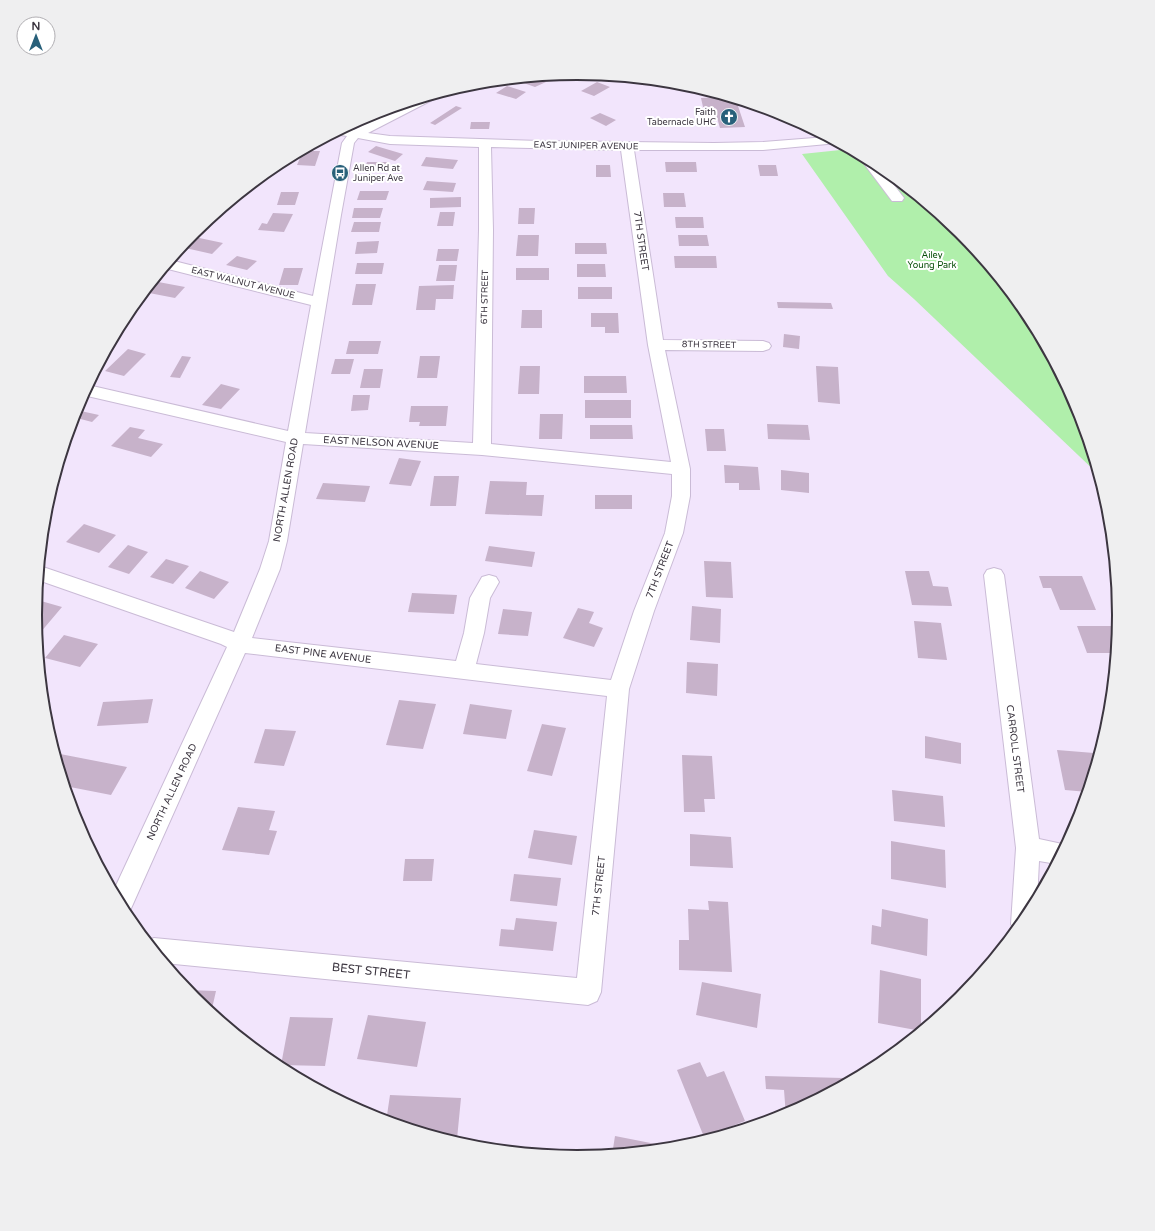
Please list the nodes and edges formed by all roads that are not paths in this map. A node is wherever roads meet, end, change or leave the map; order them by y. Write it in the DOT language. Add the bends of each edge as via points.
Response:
graph roads {
  1 [pos="376,120"];
  2 [pos="346,133"];
  3 [pos="825,141"];
  4 [pos="486,144"];
  5 [pos="627,146"];
  6 [pos="875,170"];
  7 [pos="897,198"];
  8 [pos="172,265"];
  9 [pos="319,302"];
  10 [pos="656,345"];
  11 [pos="762,346"];
  12 [pos="92,391"];
  13 [pos="295,438"];
  14 [pos="482,450"];
  15 [pos="681,469"];
  16 [pos="44,575"];
  17 [pos="994,575"];
  18 [pos="488,582"];
  19 [pos="239,644"];
  20 [pos="464,671"];
  21 [pos="618,689"];
  22 [pos="1028,848"];
  23 [pos="1057,853"];
  24 [pos="123,898"];
  25 [pos="1024,912"];
  26 [pos="161,951"];
  27 [pos="588,992"];
  1 -- 2 [label="street"];
  2 -- 4 [label="street, EAST JUNIPER AVENUE" via="390,140"];
  2 -- 9 [label="street, NORTH ALLEN ROAD" via="347,150"];
  3 -- 5 [label="street, EAST JUNIPER AVENUE" via="762,146"];
  4 -- 5 [label="street, EAST JUNIPER AVENUE"];
  4 -- 14 [label="street, 6TH STREET"];
  5 -- 10 [label="street, 7TH STREET"];
  6 -- 7 [label="street"];
  8 -- 9 [label="street, EAST WALNUT AVENUE"];
  9 -- 13 [label="street, NORTH ALLEN ROAD"];
  10 -- 11 [label="street, 8TH STREET"];
  10 -- 15 [label="street, 7TH STREET"];
  12 -- 13 [label="street, EAST NELSON AVENUE"];
  13 -- 14 [label="street, EAST NELSON AVENUE"];
  13 -- 19 [label="street, NORTH ALLEN ROAD" via="276,548"];
  14 -- 15 [label="street, EAST NELSON AVENUE"];
  15 -- 21 [label="street, 7TH STREET" via="681,496 674,533"];
  16 -- 19 [label="street, EAST PINE AVENUE"];
  17 -- 22 [label="street, CARROLL STREET"];
  18 -- 20 [label="street" via="480,598"];
  19 -- 20 [label="street, EAST PINE AVENUE"];
  19 -- 24 [label="street, NORTH ALLEN ROAD"];
  20 -- 21 [label="street, EAST PINE AVENUE"];
  21 -- 27 [label="street, 7TH STREET"];
  22 -- 23 [label="street"];
  22 -- 25 [label="street, CARROLL STREET"];
  26 -- 27 [label="street, BEST STREET"];
}
